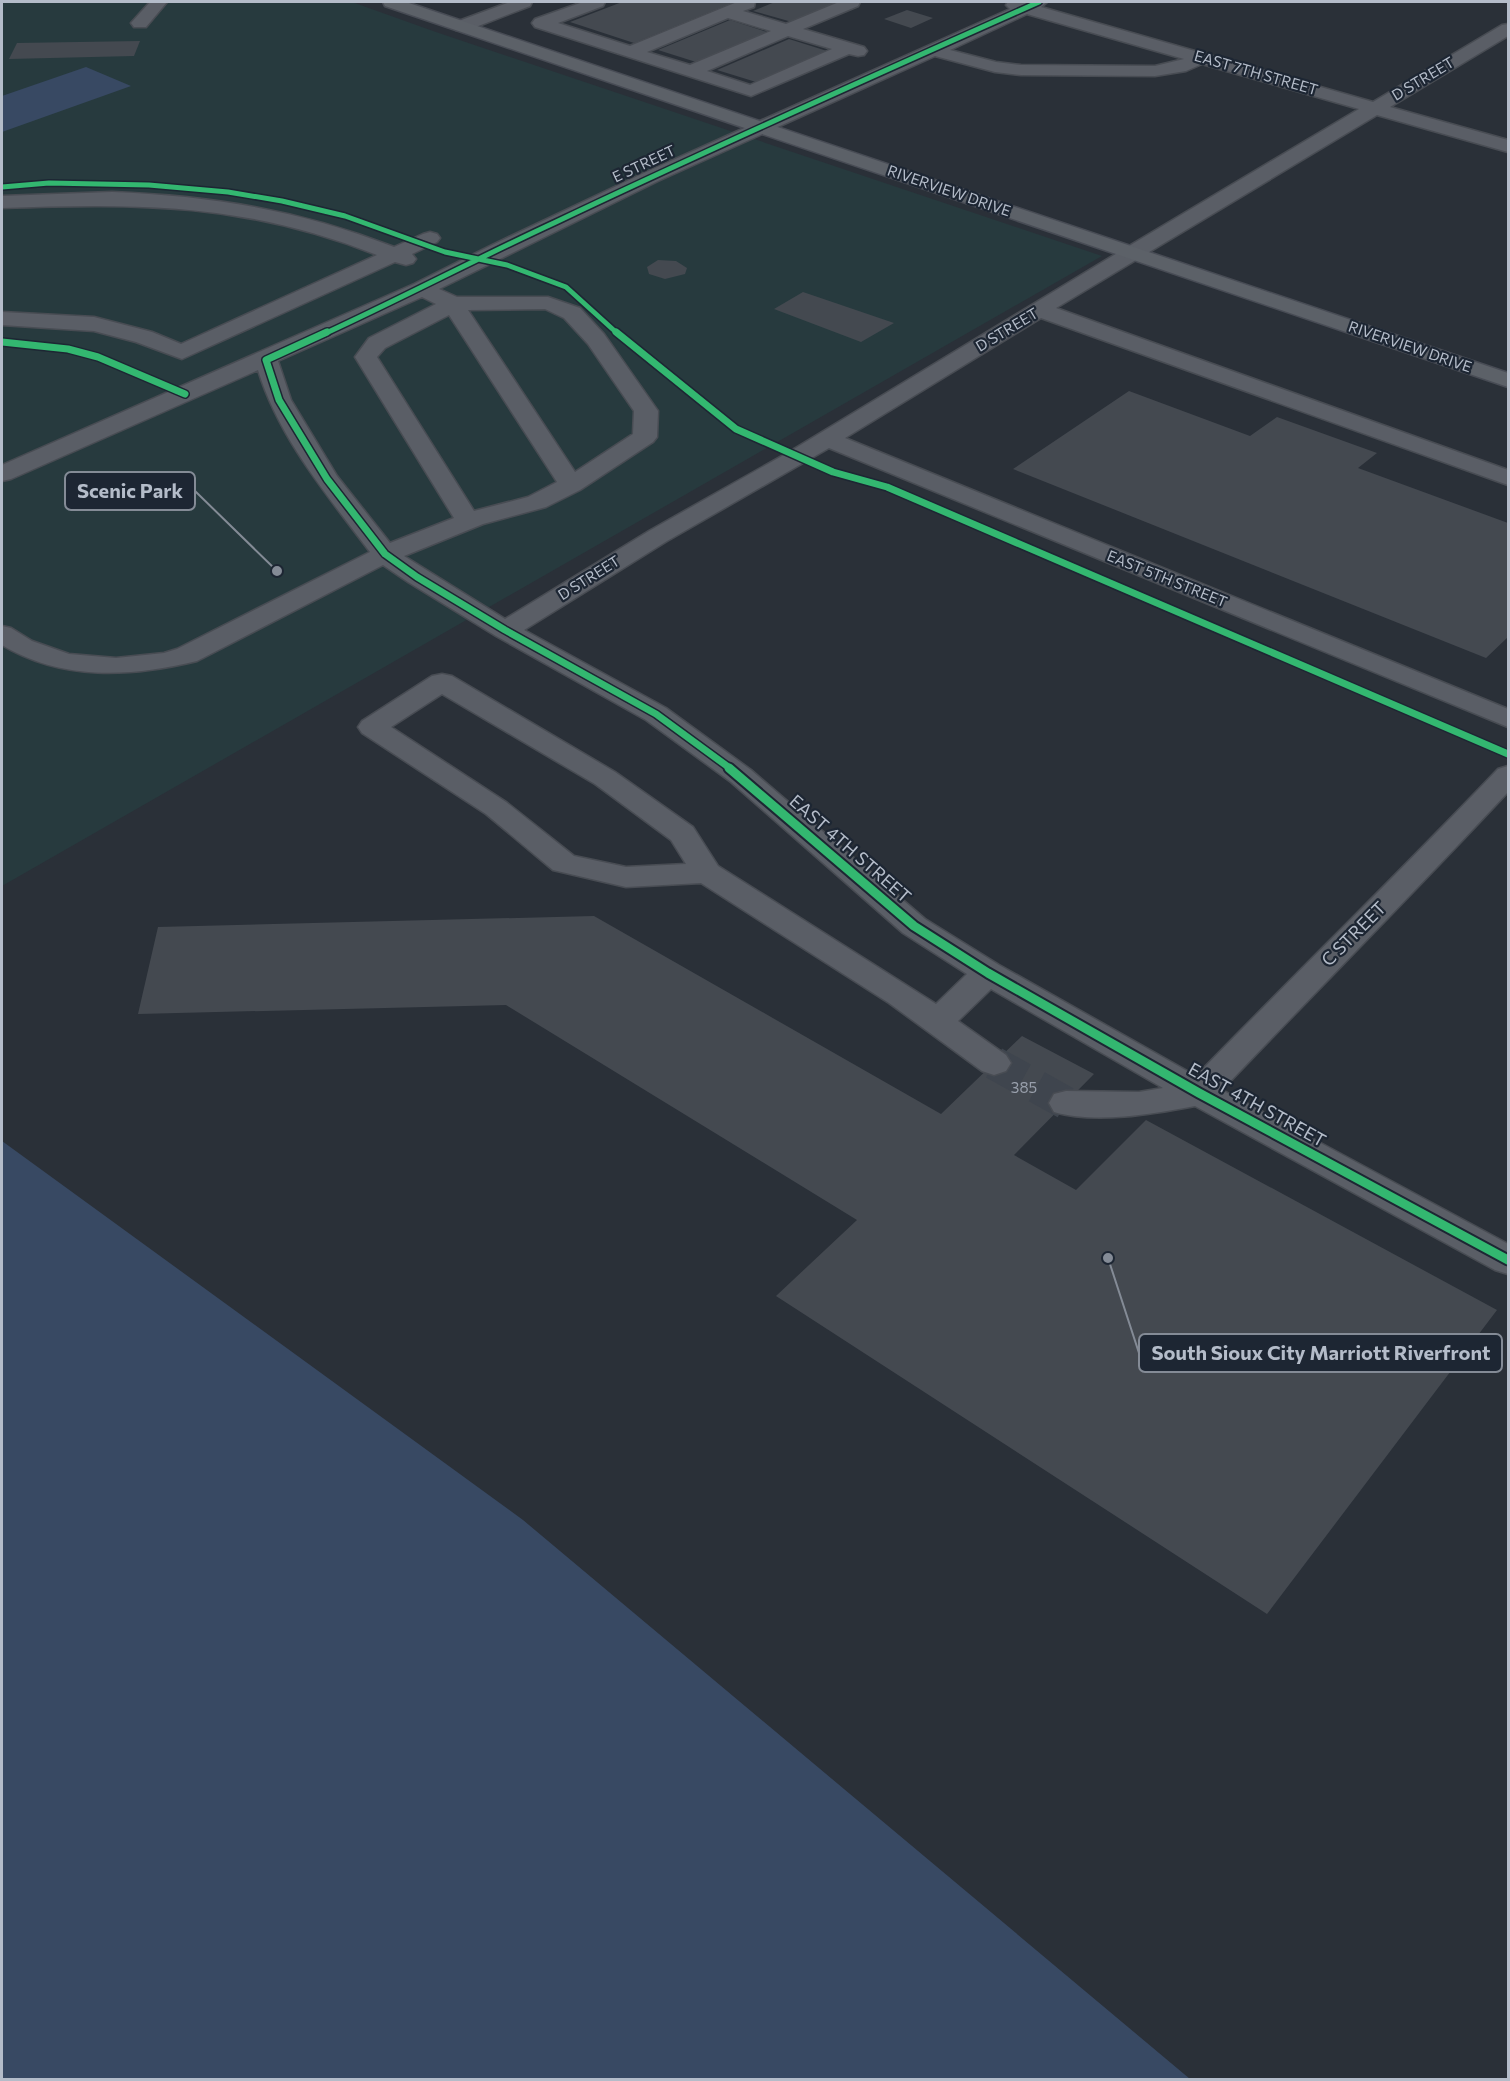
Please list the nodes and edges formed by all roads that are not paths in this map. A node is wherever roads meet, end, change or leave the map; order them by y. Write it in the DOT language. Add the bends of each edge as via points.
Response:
graph roads {
  1 [pos="159,2"];
  2 [pos="391,2"];
  3 [pos="524,2"];
  4 [pos="597,2"];
  5 [pos="751,2"];
  6 [pos="852,2"];
  7 [pos="1003,2"];
  8 [pos="1032,5"];
  9 [pos="727,12"];
  10 [pos="140,23"];
  11 [pos="462,26"];
  12 [pos="1509,29"];
  13 [pos="787,30"];
  14 [pos="848,48"];
  15 [pos="931,50"];
  16 [pos="631,52"];
  17 [pos="1201,58"];
  18 [pos="900,64"];
  19 [pos="690,72"];
  20 [pos="1375,108"];
  21 [pos="760,126"];
  22 [pos="1509,146"];
  23 [pos="2,202"];
  24 [pos="430,238"];
  25 [pos="1131,253"];
  26 [pos="395,255"];
  27 [pos="447,276"];
  28 [pos="422,289"];
  29 [pos="453,304"];
  30 [pos="1040,310"];
  31 [pos="2,319"];
  32 [pos="266,360"];
  33 [pos="1509,380"];
  34 [pos="826,438"];
  35 [pos="2,474"];
  36 [pos="1509,478"];
  37 [pos="571,485"];
  38 [pos="468,521"];
  39 [pos="385,554"];
  40 [pos="505,630"];
  41 [pos="2,634"];
  42 [pos="1509,719"];
  43 [pos="1509,775"];
  44 [pos="707,873"];
  45 [pos="988,973"];
  46 [pos="936,1023"];
  47 [pos="994,1063"];
  48 [pos="1199,1093"];
  49 [pos="1066,1103"];
  50 [pos="1509,1260"];
  1 -- 10 [label="street"];
  2 -- 11 [label="main road, RIVERVIEW DRIVE"];
  3 -- 11 [label="street"];
  4 -- 16 [label="street" via="541,23"];
  5 -- 9 [label="street"];
  6 -- 13 [label="street"];
  7 -- 8 [label="street, EAST 7TH STREET"];
  8 -- 15 [label="street, E STREET"];
  8 -- 17 [label="street, EAST 7TH STREET"];
  9 -- 13 [label="street"];
  9 -- 16 [label="street"];
  11 -- 21 [label="main road, RIVERVIEW DRIVE"];
  12 -- 20 [label="street, D STREET"];
  13 -- 14 [label="street"];
  13 -- 19 [label="street"];
  14 -- 18 [label="street"];
  14 -- 19 [label="street" via="751,92"];
  15 -- 17 [label="street" via="1022,70 1155,71"];
  15 -- 18 [label="street, E STREET"];
  16 -- 19 [label="street"];
  17 -- 20 [label="street, EAST 7TH STREET"];
  18 -- 21 [label="street, E STREET"];
  20 -- 22 [label="street, EAST 7TH STREET"];
  20 -- 25 [label="street, D STREET"];
  21 -- 25 [label="main road, RIVERVIEW DRIVE"];
  21 -- 27 [label="street, E STREET"];
  23 -- 26 [label="street" via="96,200 229,207 297,221"];
  24 -- 26 [label="street"];
  25 -- 30 [label="street, D STREET"];
  25 -- 33 [label="main road, RIVERVIEW DRIVE"];
  26 -- 27 [label="street"];
  26 -- 31 [label="street" via="182,352 94,324"];
  27 -- 28 [label="street, E STREET"];
  28 -- 29 [label="street"];
  28 -- 32 [label="street, E STREET"];
  29 -- 37 [label="street"];
  29 -- 37 [label="street" via="548,303 572,313 596,339 646,411 645,437"];
  29 -- 38 [label="street" via="377,343 366,357"];
  30 -- 34 [label="street, D STREET"];
  30 -- 36 [label="street"];
  32 -- 35 [label="street, E STREET"];
  32 -- 39 [label="street, EAST 4TH STREET" via="279,400 327,479"];
  34 -- 40 [label="street, D STREET"];
  34 -- 42 [label="street, EAST 5TH STREET"];
  37 -- 38 [label="street" via="537,502"];
  38 -- 39 [label="street"];
  39 -- 40 [label="street, EAST 4TH STREET"];
  39 -- 41 [label="street" via="187,655 158,664 82,664 20,647"];
  40 -- 45 [label="street, EAST 4TH STREET" via="656,714 741,776 914,926"];
  43 -- 48 [label="street, C STREET"];
  44 -- 44 [label="street" via="682,834 644,806 605,778 442,682 372,727 496,808 564,864 626,877"];
  44 -- 46 [label="street" via="900,995"];
  45 -- 46 [label="street"];
  45 -- 48 [label="street, EAST 4TH STREET"];
  46 -- 47 [label="street"];
  48 -- 49 [label="street" via="1139,1104"];
  48 -- 50 [label="street, EAST 4TH STREET"];
}
